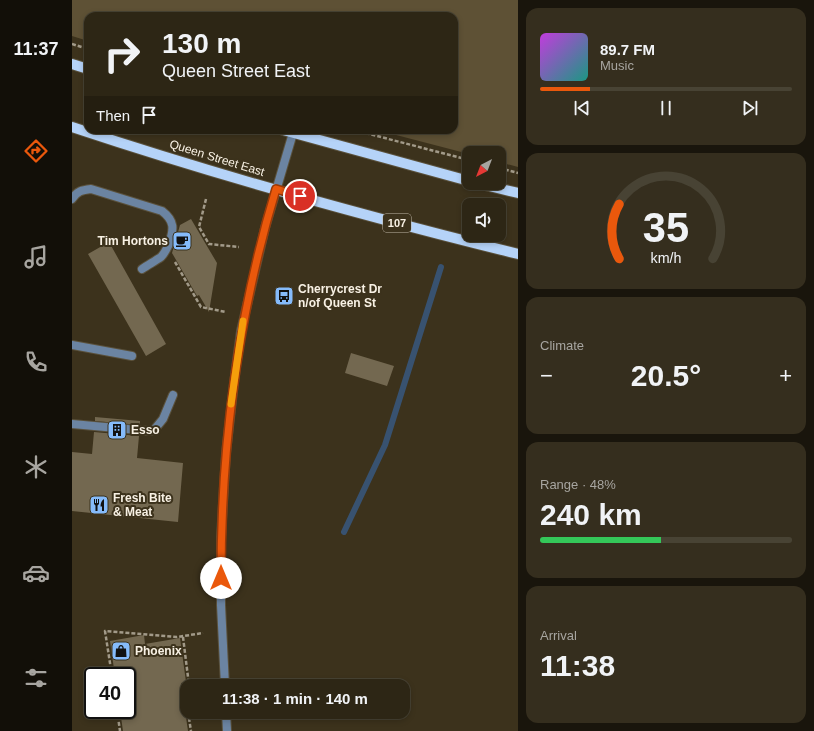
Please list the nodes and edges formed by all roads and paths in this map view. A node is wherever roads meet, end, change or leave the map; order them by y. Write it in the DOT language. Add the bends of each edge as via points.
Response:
graph roads {
  1 [pos="72,44"];
  2 [pos="84,48"];
  3 [pos="72,64"];
  4 [pos="84,68"];
  5 [pos="72,127"];
  6 [pos="84,131"];
  7 [pos="95,134"];
  8 [pos="287,134"];
  9 [pos="299,134"];
  10 [pos="369,134"];
  11 [pos="462,158"];
  12 [pos="506,169"];
  13 [pos="518,172"];
  14 [pos="462,179"];
  15 [pos="276,189"];
  16 [pos="506,190"];
  17 [pos="518,193"];
  18 [pos="72,199"];
  19 [pos="206,199"];
  20 [pos="238,247"];
  21 [pos="518,254"];
  22 [pos="172,257"];
  23 [pos="142,269"];
  24 [pos="226,312"];
  25 [pos="72,345"];
  26 [pos="132,356"];
  27 [pos="173,395"];
  28 [pos="72,424"];
  29 [pos="203,634"];
  30 [pos="183,637"];
  31 [pos="111,667"];
  32 [pos="188,679"];
  33 [pos="225,679"];
  34 [pos="118,719"];
  35 [pos="189,719"];
  36 [pos="226,719"];
  37 [pos="120,731"];
  38 [pos="191,731"];
  39 [pos="227,731"];
  1 -- 2 [label="path"];
  3 -- 4 [label="main road"];
  5 -- 6 [label="main road, Queen Street East / 107"];
  7 -- 15 [label="main road, Queen Street East / 107"];
  8 -- 15 [label="street"];
  9 -- 14 [label="main road"];
  10 -- 11 [label="path"];
  12 -- 13 [label="path"];
  15 -- 21 [label="main road, Queen Street East / 107"];
  15 -- 33 [label="street" via="241,331 227,445 221,537"];
  16 -- 17 [label="main road"];
  18 -- 23 [label="street" via="82,190 91,190 162,211 169,216 173,232 166,250 162,256"];
  19 -- 20 [label="path" via="199,227 209,244"];
  22 -- 24 [label="path" via="201,307"];
  25 -- 26 [label="street"];
  27 -- 28 [label="street" via="163,419 154,430"];
  29 -- 30 [label="path"];
  30 -- 31 [label="path" via="105,631"];
  30 -- 32 [label="path"];
  34 -- 37 [label="path"];
  35 -- 38 [label="path"];
  36 -- 39 [label="street"];
}
